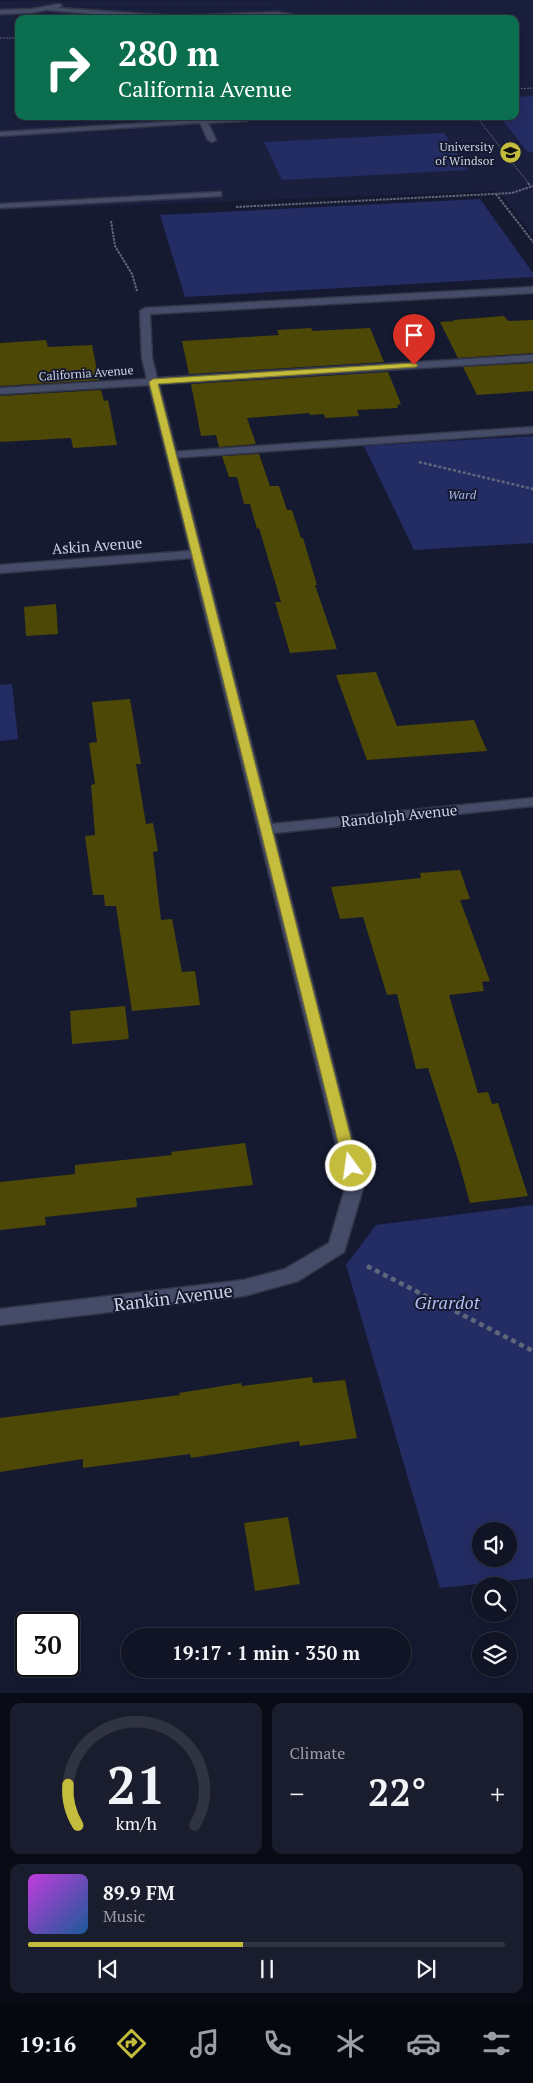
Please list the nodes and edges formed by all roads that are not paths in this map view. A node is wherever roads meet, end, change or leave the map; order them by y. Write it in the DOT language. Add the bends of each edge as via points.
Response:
graph roads {
  1 [pos="60,0"];
  2 [pos="49,9"];
  3 [pos="0,12"];
  4 [pos="126,15"];
  5 [pos="254,15"];
  6 [pos="283,15"];
  7 [pos="224,120"];
  8 [pos="203,121"];
  9 [pos="0,134"];
  10 [pos="212,140"];
  11 [pos="218,194"];
  12 [pos="0,206"];
  13 [pos="533,290"];
  14 [pos="533,358"];
  15 [pos="153,382"];
  16 [pos="0,391"];
  17 [pos="533,430"];
  18 [pos="171,455"];
  19 [pos="197,554"];
  20 [pos="0,568"];
  21 [pos="533,802"];
  22 [pos="266,829"];
  23 [pos="0,1317"];
  1 -- 2 [label="street" via="60,5"];
  2 -- 3 [label="street"];
  2 -- 4 [label="street"];
  5 -- 6 [label="street"];
  7 -- 8 [label="street"];
  8 -- 9 [label="street"];
  8 -- 10 [label="street"];
  11 -- 12 [label="street"];
  13 -- 15 [label="street" via="145,311 147,358"];
  14 -- 15 [label="street, California Avenue"];
  15 -- 16 [label="street, California Avenue"];
  15 -- 18 [label="street"];
  17 -- 18 [label="street"];
  18 -- 19 [label="street"];
  19 -- 20 [label="street, Askin Avenue"];
  19 -- 22 [label="street"];
  21 -- 22 [label="street, Randolph Avenue"];
  22 -- 23 [label="street, Rankin Avenue" via="356,1185 337,1247 291,1275 244,1288"];
}
